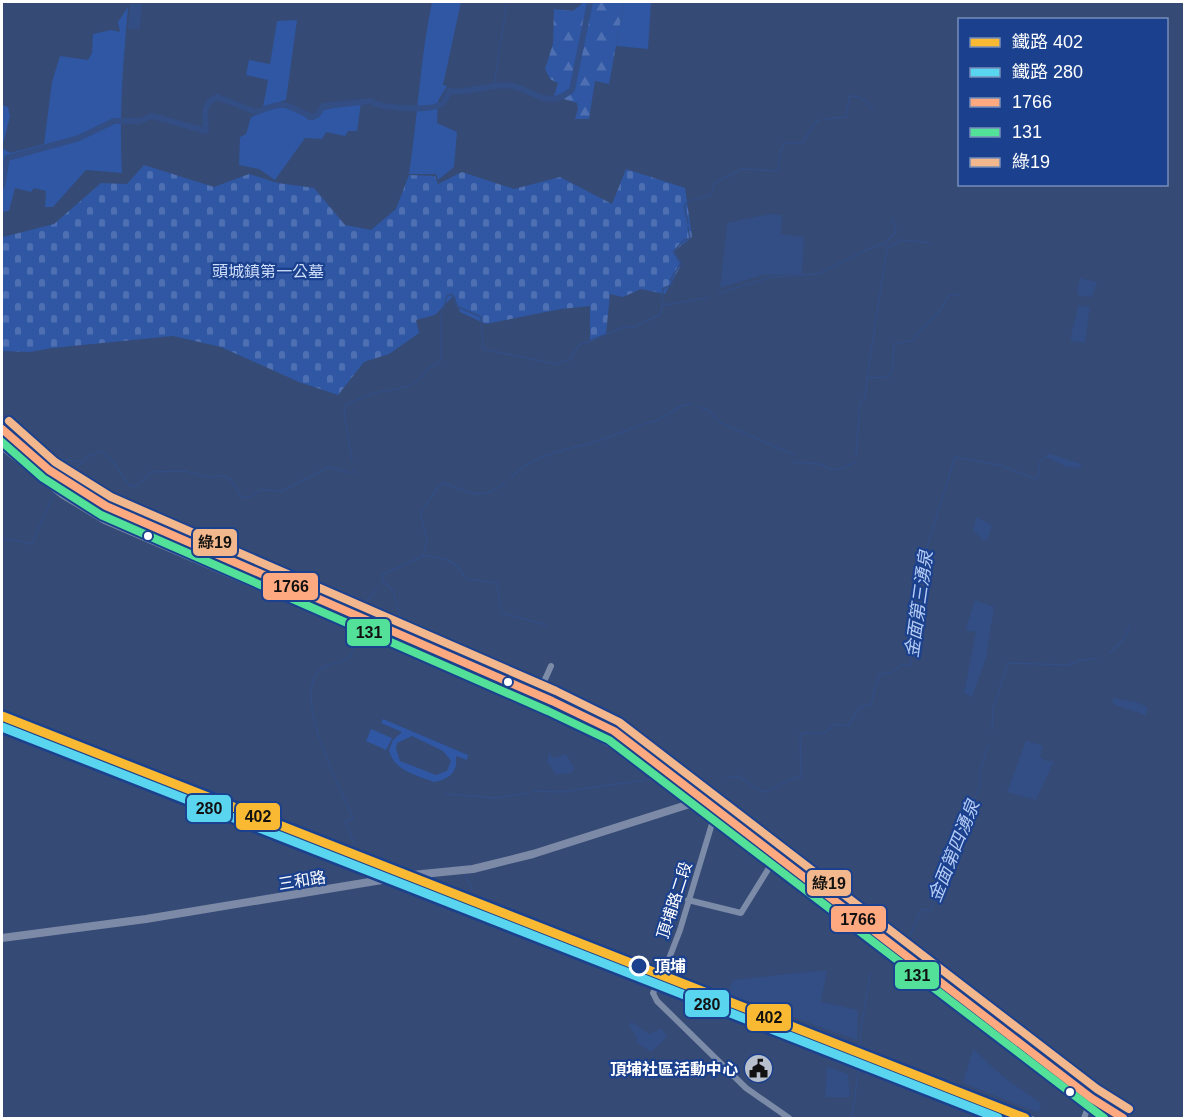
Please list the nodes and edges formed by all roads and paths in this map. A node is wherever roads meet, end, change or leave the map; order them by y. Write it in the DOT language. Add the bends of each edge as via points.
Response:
graph roads {
  1 [pos="2,429"];
  2 [pos="2,446"];
  3 [pos="551,666"];
  4 [pos="474,668"];
  5 [pos="469,679"];
  6 [pos="538,695"];
  7 [pos="706,799"];
  8 [pos="692,803"];
  9 [pos="717,807"];
  10 [pos="714,819"];
  11 [pos="772,863"];
  12 [pos="688,900"];
  13 [pos="2,938"];
  14 [pos="1091,1098"];
  15 [pos="1088,1108"];
  16 [pos="789,1119"];
  17 [pos="1084,1119"];
  18 [pos="1103,1119"];
  19 [pos="1123,1119"];
  1 -- 4 [label="main road" via="68,484 134,519"];
  2 -- 5 [label="main road" via="62,494 105,520"];
  3 -- 6 [label="street"];
  4 -- 5 [label="main road"];
  4 -- 6 [label="main road"];
  5 -- 8 [label="main road" via="591,732"];
  6 -- 7 [label="main road" via="614,731"];
  7 -- 8 [label="main road, 三和路"];
  7 -- 9 [label="main road"];
  8 -- 10 [label="main road"];
  8 -- 13 [label="main road, 三和路" via="474,869 412,875 146,919"];
  9 -- 10 [label="street, 頂埔路二段"];
  9 -- 14 [label="main road"];
  10 -- 11 [label="main road"];
  10 -- 12 [label="street, 頂埔路二段"];
  11 -- 12 [label="street" via="741,913"];
  11 -- 15 [label="main road"];
  12 -- 16 [label="street, 頂埔路二段" via="653,993 746,1088"];
  14 -- 15 [label="street"];
  14 -- 19 [label="main road"];
  15 -- 17 [label="street"];
  15 -- 18 [label="main road"];
}
